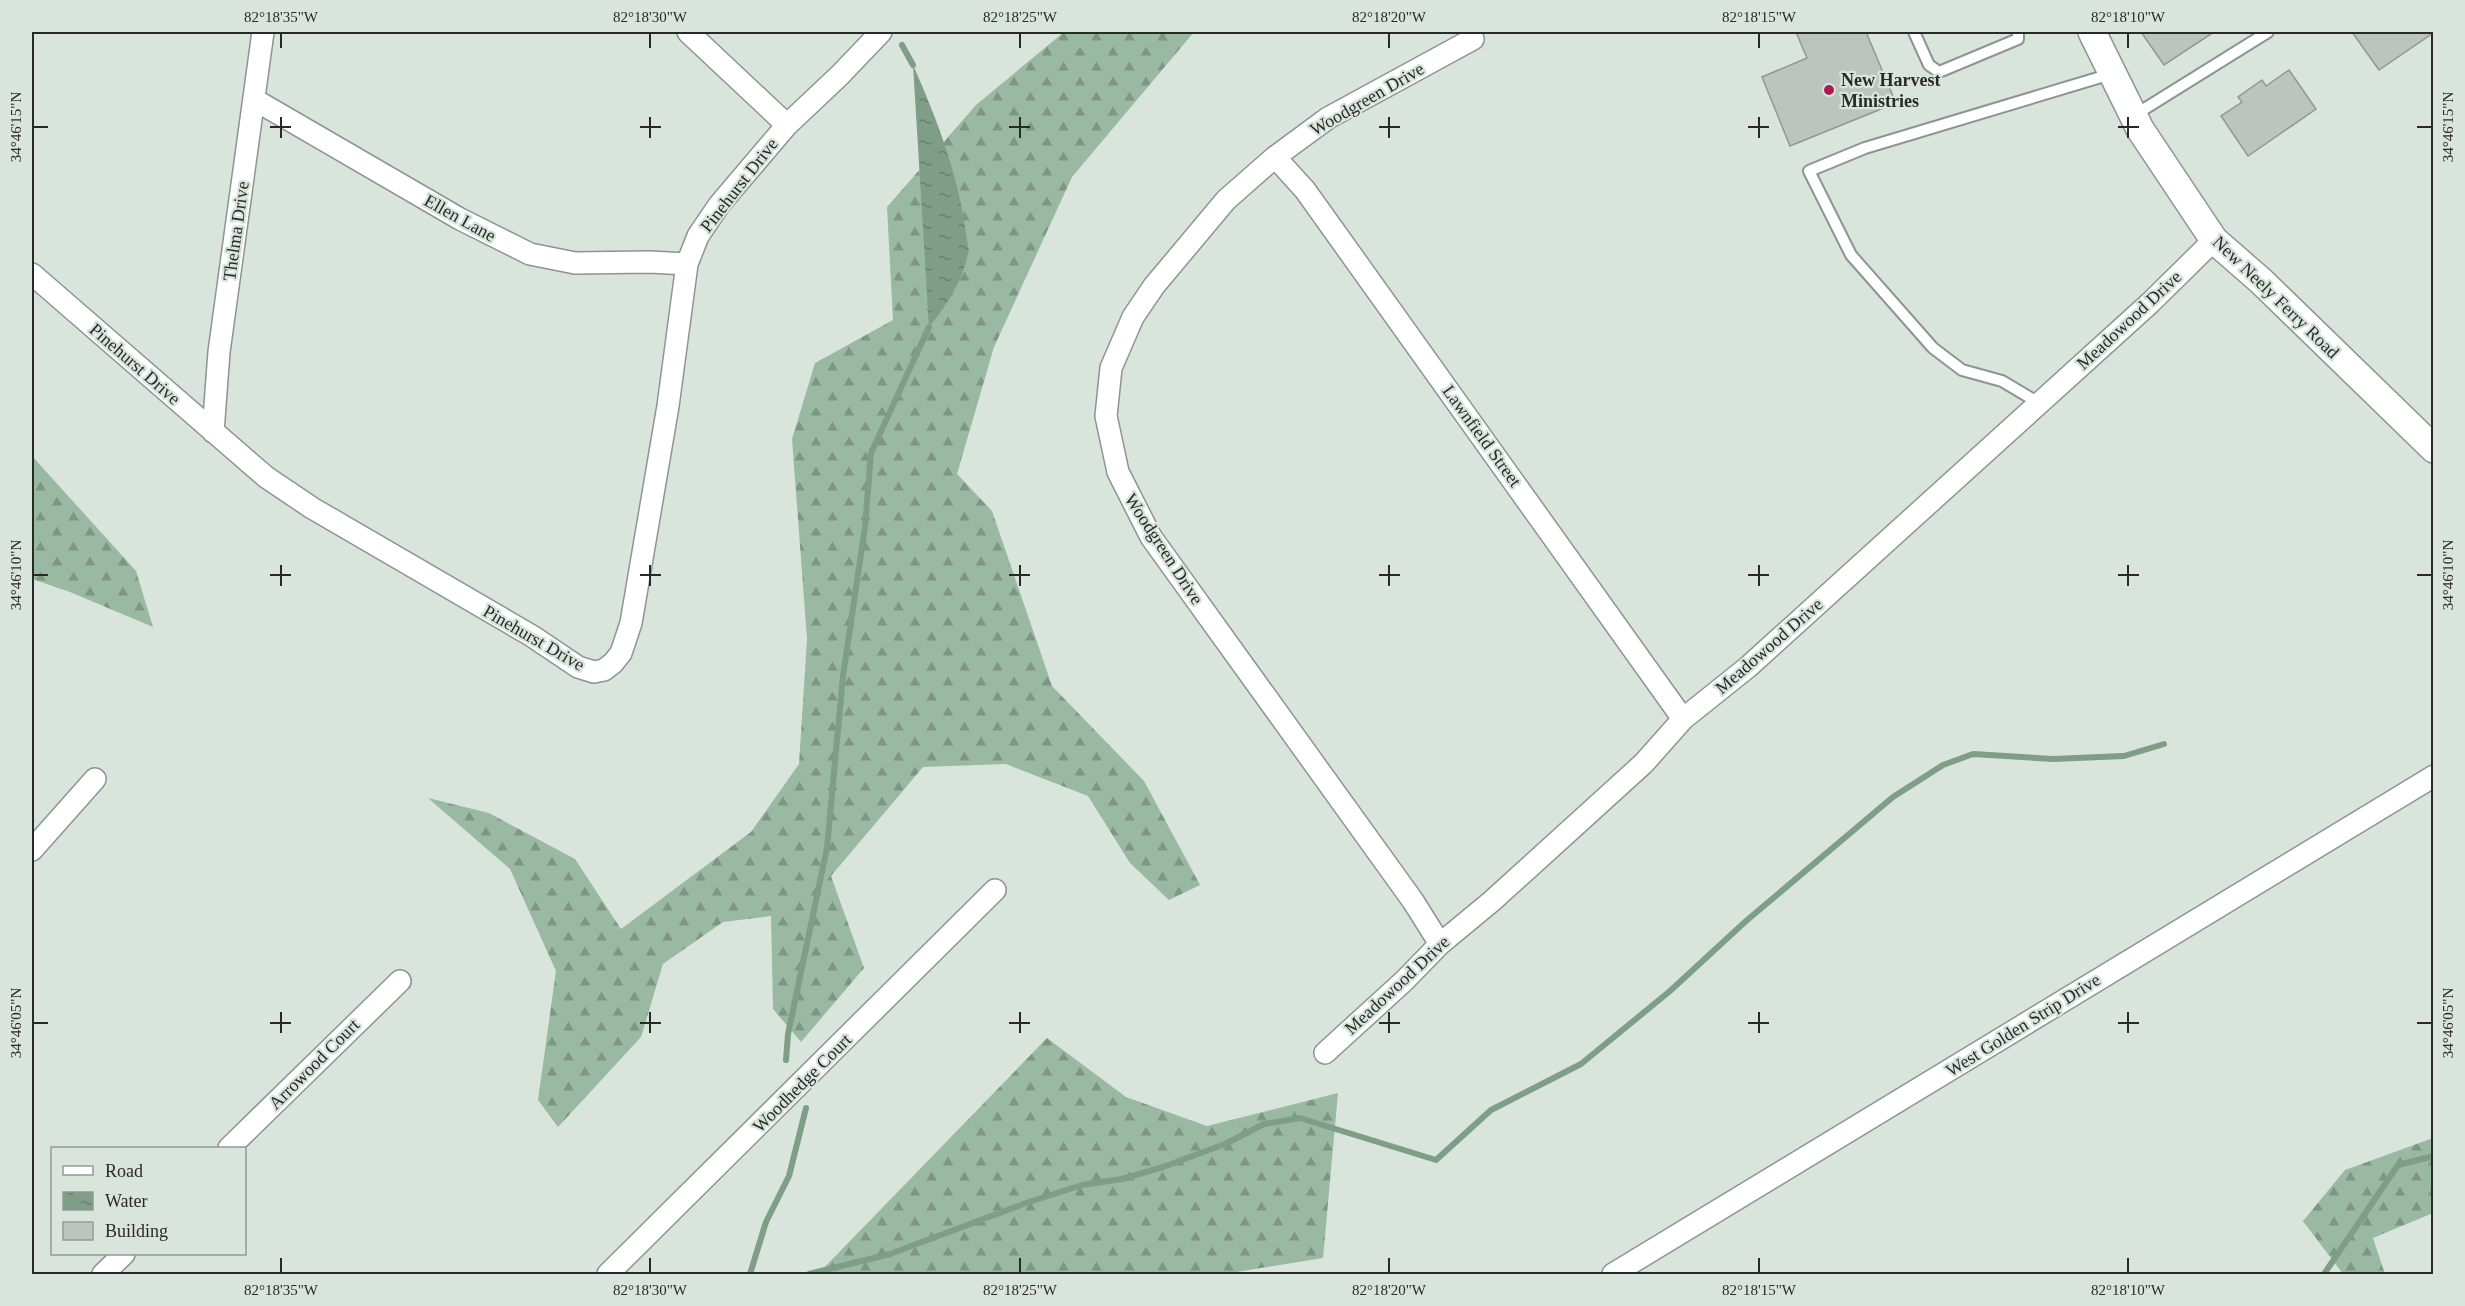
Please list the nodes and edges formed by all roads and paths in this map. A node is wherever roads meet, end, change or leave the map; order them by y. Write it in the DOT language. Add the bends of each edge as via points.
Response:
graph roads {
  1 [pos="263,32"];
  2 [pos="688,32"];
  3 [pos="881,32"];
  4 [pos="1914,32"];
  5 [pos="2018,32"];
  6 [pos="2092,32"];
  7 [pos="2268,32"];
  8 [pos="1473,39"];
  9 [pos="2112,74"];
  10 [pos="255,100"];
  11 [pos="2133,116"];
  12 [pos="787,125"];
  13 [pos="1275,157"];
  14 [pos="2214,240"];
  15 [pos="687,264"];
  16 [pos="32,273"];
  17 [pos="2039,403"];
  18 [pos="213,432"];
  19 [pos="2433,449"];
  20 [pos="1683,719"];
  21 [pos="2433,776"];
  22 [pos="95,779"];
  23 [pos="32,850"];
  24 [pos="995,890"];
  25 [pos="1440,944"];
  26 [pos="400,981"];
  27 [pos="1325,1053"];
  28 [pos="232,1147"];
  29 [pos="123,1255"];
  30 [pos="103,1275"];
  31 [pos="608,1275"];
  32 [pos="1613,1275"];
  1 -- 10 [label="street, Thelma Drive"];
  2 -- 12 [label="street"];
  3 -- 12 [label="street, Pinehurst Drive"];
  4 -- 5 [label="lane" via="1929,65 1939,72 2018,39"];
  6 -- 9 [label="street, New Neely Ferry Road"];
  7 -- 11 [label="lane"];
  8 -- 13 [label="street, Woodgreen Drive" via="1328,118"];
  9 -- 11 [label="street, New Neely Ferry Road"];
  9 -- 17 [label="lane" via="1865,148 1809,171 1851,255 1933,348 1962,370 2002,381"];
  10 -- 15 [label="street, Ellen Lane" via="460,219 530,254 575,263"];
  10 -- 18 [label="street, Thelma Drive" via="219,352"];
  11 -- 14 [label="street, New Neely Ferry Road"];
  12 -- 15 [label="street, Pinehurst Drive" via="705,224"];
  13 -- 20 [label="street, Lawnfield Street" via="1305,190"];
  13 -- 25 [label="street, Woodgreen Drive" via="1226,200 1132,317 1116,352 1108,383 1106,416 1110,446 1126,491 1151,537"];
  14 -- 17 [label="street, Meadowood Drive"];
  14 -- 19 [label="street, New Neely Ferry Road"];
  15 -- 18 [label="street, Pinehurst Drive" via="668,406 631,623 621,653 604,670 594,672 578,667 532,636 312,508 266,477"];
  16 -- 18 [label="street, Pinehurst Drive"];
  17 -- 20 [label="street, Meadowood Drive" via="1748,667"];
  20 -- 25 [label="street, Meadowood Drive" via="1644,763"];
  21 -- 32 [label="street, West Golden Strip Drive"];
  22 -- 23 [label="street"];
  24 -- 31 [label="street, Woodhedge Court"];
  25 -- 27 [label="street, Meadowood Drive"];
  26 -- 28 [label="street, Arrowood Court"];
  29 -- 30 [label="street"];
}
